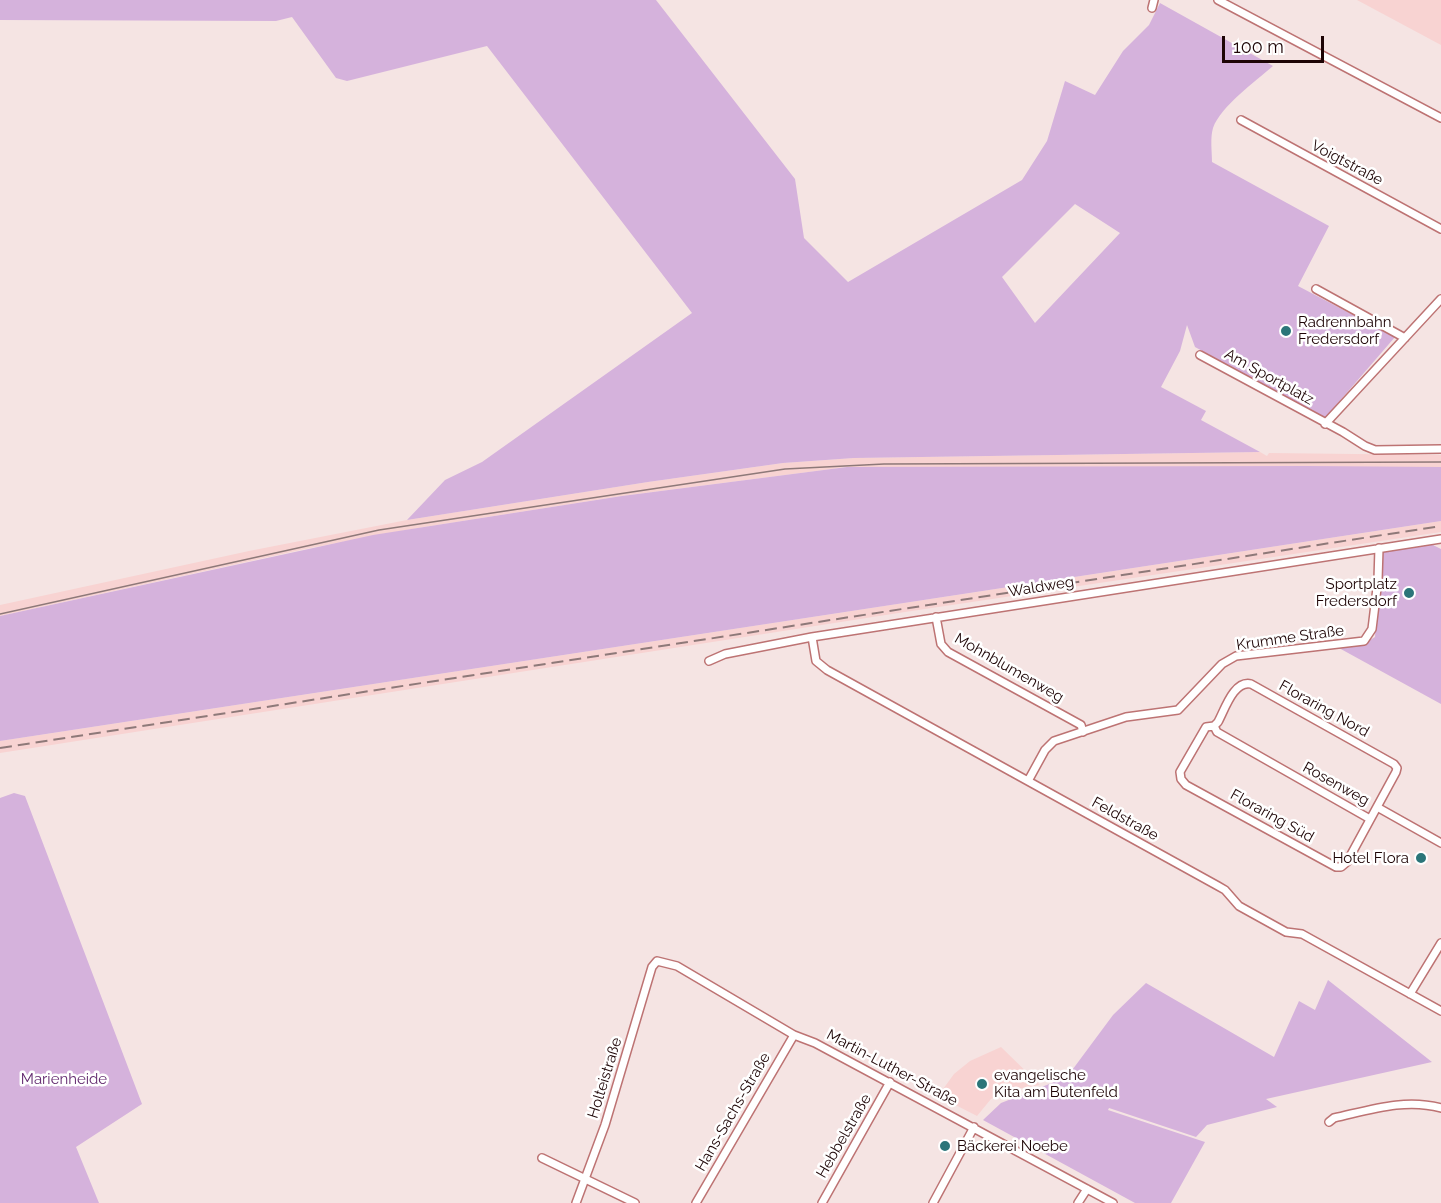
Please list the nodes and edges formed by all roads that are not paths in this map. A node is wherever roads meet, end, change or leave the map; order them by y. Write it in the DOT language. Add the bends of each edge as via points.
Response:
graph roads {
  1 [pos="1154,0"];
  2 [pos="1218,0"];
  3 [pos="1152,8"];
  4 [pos="1441,118"];
  5 [pos="1241,120"];
  6 [pos="1441,229"];
  7 [pos="1316,289"];
  8 [pos="1441,299"];
  9 [pos="1405,338"];
  10 [pos="1200,355"];
  11 [pos="1325,424"];
  12 [pos="1441,449"];
  13 [pos="1441,539"];
  14 [pos="1379,548"];
  15 [pos="936,617"];
  16 [pos="812,637"];
  17 [pos="709,661"];
  18 [pos="1210,727"];
  19 [pos="1083,732"];
  20 [pos="1028,781"];
  21 [pos="1377,807"];
  22 [pos="1370,819"];
  23 [pos="1441,843"];
  24 [pos="1441,943"];
  25 [pos="657,961"];
  26 [pos="1410,994"];
  27 [pos="1441,1011"];
  28 [pos="794,1035"];
  29 [pos="890,1083"];
  30 [pos="1441,1108"];
  31 [pos="1329,1122"];
  32 [pos="974,1127"];
  33 [pos="542,1158"];
  34 [pos="586,1180"];
  35 [pos="1087,1189"];
  36 [pos="576,1203"];
  37 [pos="635,1203"];
  38 [pos="696,1203"];
  39 [pos="822,1203"];
  40 [pos="933,1203"];
  41 [pos="1078,1203"];
  42 [pos="1113,1203"];
  1 -- 3 [label="street"];
  2 -- 4 [label="street"];
  5 -- 6 [label="street, Voigtstraße"];
  7 -- 9 [label="street"];
  8 -- 9 [label="street"];
  9 -- 11 [label="street"];
  10 -- 11 [label="street, Am Sportplatz"];
  11 -- 12 [label="street, Am Sportplatz" via="1375,450"];
  13 -- 14 [label="street, Waldweg"];
  14 -- 15 [label="street, Waldweg"];
  14 -- 19 [label="street, Krumme Straße" via="1372,629 1364,640 1236,656 1222,664 1178,710 1126,717"];
  15 -- 16 [label="street, Waldweg"];
  15 -- 19 [label="street, Mohnblumenweg" via="941,644 948,652 1081,725"];
  16 -- 17 [label="street, Waldweg" via="725,654"];
  16 -- 20 [label="street, Feldstraße" via="818,665"];
  18 -- 21 [label="street, Floraring Nord" via="1218,722 1238,686 1251,684 1394,764 1396,772"];
  18 -- 22 [label="street, Rosenweg"];
  18 -- 22 [label="street, Floraring Süd" via="1180,772 1186,784 1336,867 1347,862"];
  19 -- 20 [label="street, Krumme Straße" via="1049,745"];
  20 -- 26 [label="street, Feldstraße" via="1225,890 1239,906 1286,932 1302,934"];
  21 -- 22 [label="street, Floraring Süd"];
  21 -- 23 [label="street"];
  24 -- 26 [label="street"];
  25 -- 28 [label="street, Martin-Luther-Straße" via="677,966"];
  25 -- 34 [label="street, Holteistraße"];
  26 -- 27 [label="street, Feldstraße"];
  28 -- 29 [label="street, Martin-Luther-Straße"];
  28 -- 38 [label="street, Hans-Sachs-Straße"];
  29 -- 32 [label="street, Martin-Luther-Straße"];
  29 -- 39 [label="street, Hebbelstraße"];
  30 -- 31 [label="street" via="1392,1105"];
  32 -- 35 [label="street, Martin-Luther-Straße"];
  32 -- 40 [label="street"];
  33 -- 34 [label="street"];
  34 -- 36 [label="street, Holteistraße"];
  34 -- 37 [label="street"];
  35 -- 41 [label="street"];
  35 -- 42 [label="street, Martin-Luther-Straße"];
}
